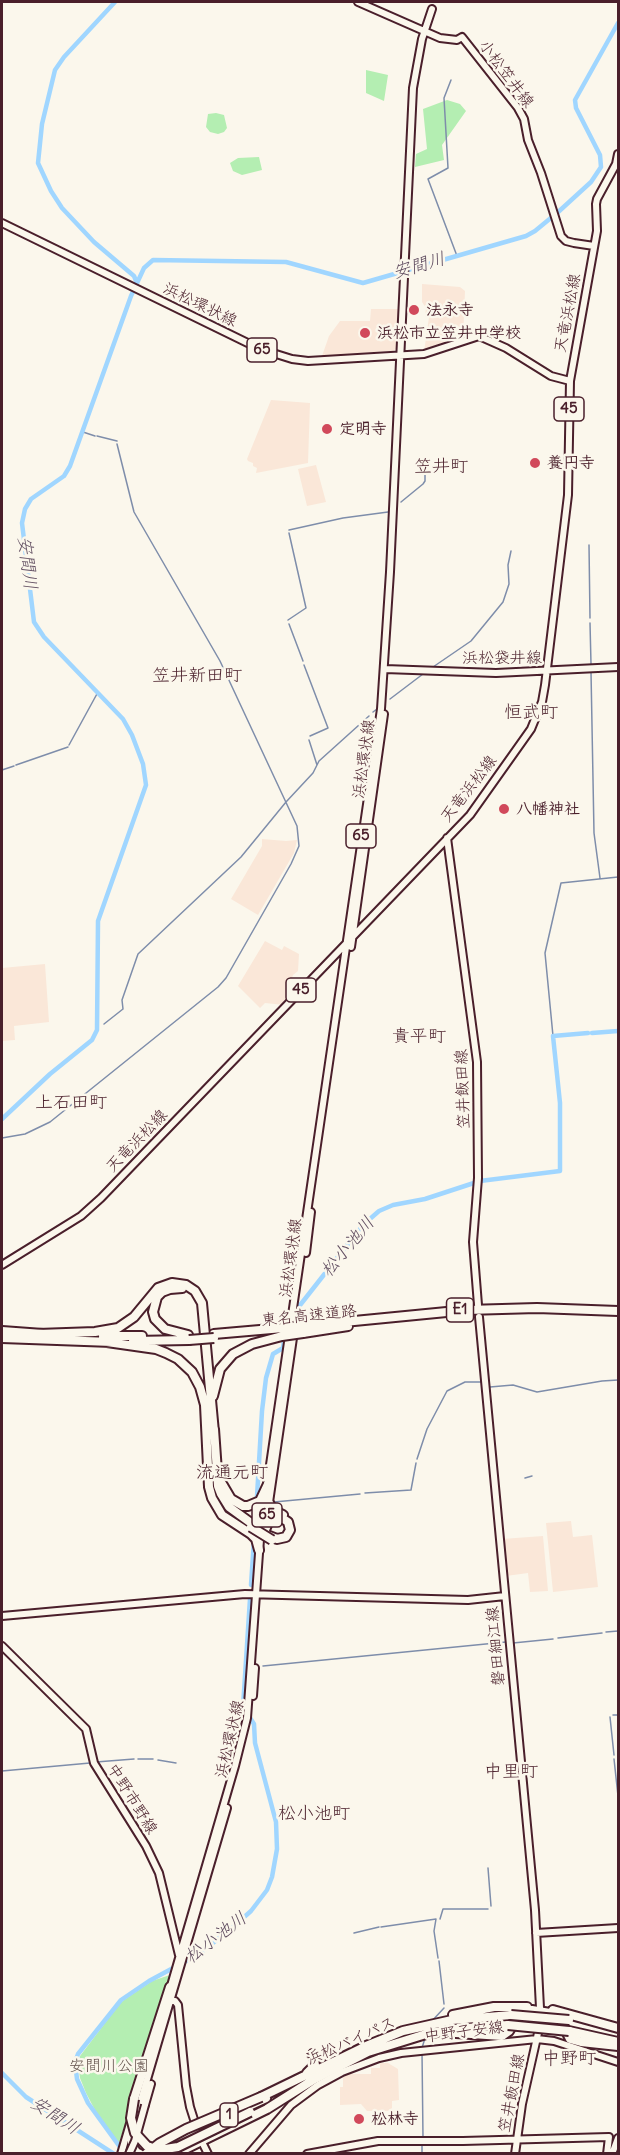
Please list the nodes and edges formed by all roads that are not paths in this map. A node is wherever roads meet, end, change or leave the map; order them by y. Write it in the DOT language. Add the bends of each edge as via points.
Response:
graph roads {
  1 [pos="358,2"];
  2 [pos="433,9"];
  3 [pos="425,31"];
  4 [pos="618,154"];
  5 [pos="2,223"];
  6 [pos="594,246"];
  7 [pos="401,356"];
  8 [pos="570,381"];
  9 [pos="618,667"];
  10 [pos="387,669"];
  11 [pos="547,671"];
  12 [pos="447,838"];
  13 [pos="350,938"];
  14 [pos="335,954"];
  15 [pos="345,960"];
  16 [pos="2,1265"];
  17 [pos="478,1305"];
  18 [pos="618,1311"];
  19 [pos="296,1312"];
  20 [pos="618,1316"];
  21 [pos="479,1317"];
  22 [pos="303,1330"];
  23 [pos="2,1331"];
  24 [pos="282,1332"];
  25 [pos="38,1334"];
  26 [pos="188,1337"];
  27 [pos="2,1338"];
  28 [pos="107,1341"];
  29 [pos="214,1432"];
  30 [pos="205,1434"];
  31 [pos="218,1472"];
  32 [pos="268,1484"];
  33 [pos="265,1501"];
  34 [pos="251,1528"];
  35 [pos="265,1530"];
  36 [pos="274,1540"];
  37 [pos="258,1546"];
  38 [pos="259,1593"];
  39 [pos="505,1596"];
  40 [pos="2,1616"];
  41 [pos="2,1646"];
  42 [pos="618,1928"];
  43 [pos="536,1933"];
  44 [pos="180,1961"];
  45 [pos="170,1987"];
  46 [pos="167,2002"];
  47 [pos="540,2009"];
  48 [pos="426,2025"];
  49 [pos="163,2027"];
  50 [pos="618,2030"];
  51 [pos="537,2039"];
  52 [pos="396,2042"];
  53 [pos="618,2044"];
  54 [pos="368,2045"];
  55 [pos="618,2062"];
  56 [pos="301,2078"];
  57 [pos="312,2080"];
  58 [pos="197,2130"];
  59 [pos="132,2134"];
  60 [pos="618,2138"];
  61 [pos="516,2139"];
  62 [pos="201,2141"];
  63 [pos="127,2150"];
  64 [pos="166,2151"];
  65 [pos="121,2154"];
  66 [pos="140,2154"];
  67 [pos="146,2154"];
  68 [pos="156,2154"];
  69 [pos="175,2154"];
  70 [pos="208,2154"];
  71 [pos="249,2154"];
  72 [pos="306,2154"];
  73 [pos="515,2154"];
  74 [pos="607,2154"];
  75 [pos="612,2154"];
  1 -- 3 [label="main road, 小松笠井線"];
  2 -- 3 [label="main road"];
  3 -- 6 [label="main road, 小松笠井線" via="445,39 462,37 518,108 561,236 566,241"];
  3 -- 7 [label="main road" via="413,88"];
  4 -- 6 [label="main road, 天竜浜松線 / 45" via="597,199"];
  5 -- 7 [label="main road, 浜松環状線 / 65" via="260,349 292,360"];
  6 -- 8 [label="main road, 天竜浜松線 / 45"];
  7 -- 8 [label="main road, 65" via="424,354 479,336 551,376"];
  7 -- 10 [label="main road, 浜松環状線 / 65"];
  8 -- 11 [label="main road, 天竜浜松線 / 45" via="567,507"];
  9 -- 11 [label="main road, 浜松袋井線"];
  10 -- 11 [label="main road, 浜松袋井線"];
  10 -- 13 [label="main road, 浜松環状線 / 65"];
  11 -- 12 [label="main road, 天竜浜松線 / 45" via="542,702 531,729 470,814"];
  12 -- 13 [label="main road, 天竜浜松線 / 45"];
  12 -- 17 [label="main road, 笠井飯田線" via="477,1062 478,1181 473,1242"];
  13 -- 14 [label="main road, 天竜浜松線 / 45"];
  13 -- 15 [label="main road, 浜松環状線 / 65"];
  13 -- 19 [label="main road, 浜松環状線 / 65"];
  14 -- 15 [label="main road" via="341,954"];
  14 -- 16 [label="main road, 天竜浜松線 / 45" via="101,1198 74,1220"];
  15 -- 19 [label="main road, 浜松環状線 / 65"];
  18 -- 22 [label="highway, 東名高速道路 / E1" via="467,1310"];
  19 -- 32 [label="main road, 浜松環状線 / 65"];
  19 -- 33 [label="main road, 浜松環状線 / 65"];
  20 -- 22 [label="highway, 東名高速道路 / E1" via="508,1313"];
  21 -- 39 [label="main road"];
  22 -- 24 [label="highway, 東名高速道路 / E1, bridge"];
  23 -- 25 [label="highway, 東名高速道路 / E1"];
  24 -- 26 [label="highway, 東名高速道路 / E1"];
  24 -- 29 [label="highway" via="241,1349 220,1369 213,1389"];
  25 -- 26 [label="highway, 東名高速道路 / E1"];
  25 -- 29 [label="highway" via="118,1328 128,1323 158,1288 172,1283 192,1288 199,1296 203,1312"];
  26 -- 28 [label="highway, 東名高速道路 / E1"];
  26 -- 30 [label="highway" via="165,1329 155,1319 154,1305 162,1292 178,1287 196,1299 207,1401"];
  27 -- 28 [label="highway, 東名高速道路 / E1"];
  28 -- 30 [label="highway" via="156,1349 186,1365 203,1395"];
  29 -- 31 [label="highway"];
  30 -- 34 [label="highway" via="214,1489 225,1509"];
  31 -- 33 [label="highway" via="231,1499 243,1506"];
  31 -- 34 [label="highway" via="224,1500"];
  32 -- 33 [label="highway"];
  32 -- 37 [label="main road, 浜松環状線 / 65"];
  33 -- 35 [label="main road, 浜松環状線 / 65"];
  33 -- 36 [label="highway" via="290,1519 294,1527 288,1540"];
  34 -- 36 [label="highway, bridge"];
  34 -- 37 [label="highway"];
  35 -- 36 [label="highway" via="273,1518 286,1520 290,1527 288,1535"];
  35 -- 38 [label="main road, 浜松環状線 / 65"];
  37 -- 38 [label="main road, 浜松環状線 / 65"];
  38 -- 39 [label="main road, 磐田細江線" via="403,1599"];
  38 -- 40 [label="main road, 磐田細江線"];
  38 -- 44 [label="main road, 浜松環状線 / 65" via="255,1684 249,1716 221,1832"];
  39 -- 43 [label="main road, 磐田細江線"];
  41 -- 44 [label="main road, 中野市野線" via="86,1729 94,1763 159,1873"];
  42 -- 43 [label="main road"];
  43 -- 47 [label="main road, 磐田細江線"];
  44 -- 45 [label="main road, 浜松環状線 / 65"];
  44 -- 46 [label="main road, 浜松環状線 / 65"];
  45 -- 46 [label="highway"];
  45 -- 63 [label="main road, 浜松環状線 / 65"];
  46 -- 49 [label="main road, 浜松環状線 / 65"];
  46 -- 57 [label="highway, bridge" via="131,2110 137,2137 151,2148 170,2150"];
  46 -- 58 [label="main road" via="177,2002 186,2086"];
  47 -- 48 [label="highway, 1" via="494,2007"];
  47 -- 50 [label="highway, 1"];
  47 -- 51 [label="main road, 磐田細江線"];
  47 -- 52 [label="highway, 1" via="520,2012 502,2036 448,2033"];
  47 -- 53 [label="highway, 1" via="559,2017 570,2039"];
  48 -- 50 [label="highway, 浜松バイパス / 1, bridge" via="511,2015 569,2020"];
  48 -- 52 [label="highway, 浜松バイパス / 1" via="403,2031"];
  49 -- 59 [label="main road, 浜松環状線 / 65"];
  49 -- 63 [label="main road, 65, bridge" via="145,2105"];
  51 -- 55 [label="main road"];
  51 -- 61 [label="main road, 笠井飯田線"];
  51 -- 71 [label="main road, 中野子安線" via="367,2061 325,2081 291,2105"];
  52 -- 53 [label="highway, 浜松バイパス / 1, bridge" via="453,2029 508,2025 569,2031"];
  52 -- 54 [label="highway, 浜松バイパス / 1"];
  52 -- 57 [label="highway, 浜松バイパス / 1"];
  54 -- 56 [label="highway, 浜松バイパス / 1"];
  54 -- 56 [label="highway" via="323,2063 317,2062 313,2054 315,2066"];
  56 -- 58 [label="highway, 1"];
  56 -- 67 [label="highway, 浜松バイパス / 1, bridge" via="186,2129"];
  57 -- 62 [label="highway, 浜松バイパス / 1" via="267,2109"];
  58 -- 62 [label="main road"];
  58 -- 64 [label="highway, 1"];
  59 -- 63 [label="main road, 浜松環状線 / 65"];
  59 -- 66 [label="highway" via="132,2145"];
  60 -- 75 [label="main road"];
  61 -- 72 [label="main road" via="378,2141"];
  61 -- 73 [label="main road, 笠井飯田線"];
  61 -- 74 [label="main road" via="609,2136"];
  62 -- 64 [label="highway, 1"];
  62 -- 69 [label="highway, 浜松バイパス / 1"];
  62 -- 70 [label="main road"];
  63 -- 65 [label="main road, 浜松環状線 / 65"];
  64 -- 68 [label="highway, 1"];
}
